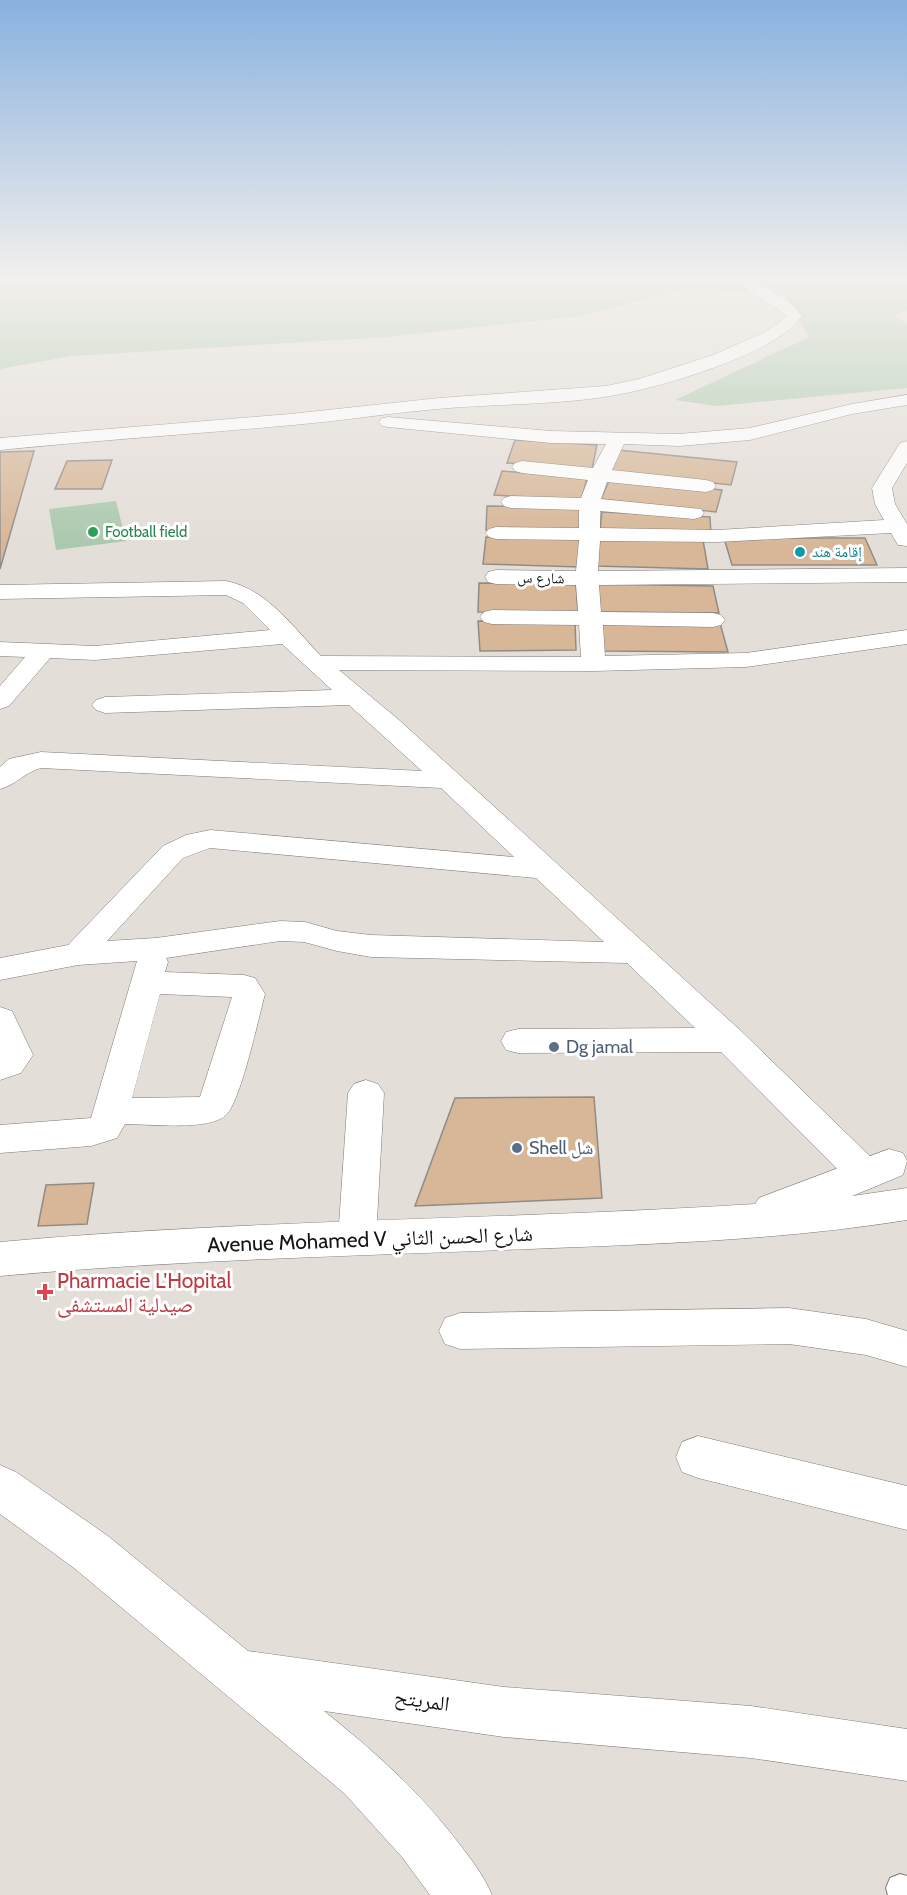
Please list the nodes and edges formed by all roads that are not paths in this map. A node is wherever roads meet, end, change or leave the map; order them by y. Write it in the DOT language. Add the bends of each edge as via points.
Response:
graph roads {
  1 [pos="689,368"];
  2 [pos="907,400"];
  3 [pos="330,416"];
  4 [pos="617,440"];
  5 [pos="0,444"];
  6 [pos="907,447"];
  7 [pos="902,466"];
  8 [pos="522,467"];
  9 [pos="600,474"];
  10 [pos="706,486"];
  11 [pos="511,502"];
  12 [pos="589,504"];
  13 [pos="694,513"];
  14 [pos="496,533"];
  15 [pos="590,533"];
  16 [pos="902,534"];
  17 [pos="907,575"];
  18 [pos="495,577"];
  19 [pos="587,578"];
  20 [pos="0,592"];
  21 [pos="492,617"];
  22 [pos="590,618"];
  23 [pos="713,620"];
  24 [pos="287,636"];
  25 [pos="907,637"];
  26 [pos="0,649"];
  27 [pos="43,652"];
  28 [pos="315,663"];
  29 [pos="594,664"];
  30 [pos="354,697"];
  31 [pos="0,701"];
  32 [pos="105,705"];
  33 [pos="447,780"];
  34 [pos="0,781"];
  35 [pos="542,869"];
  36 [pos="633,953"];
  37 [pos="78,954"];
  38 [pos="152,965"];
  39 [pos="0,969"];
  40 [pos="0,1019"];
  41 [pos="729,1040"];
  42 [pos="518,1041"];
  43 [pos="0,1068"];
  44 [pos="366,1093"];
  45 [pos="112,1111"];
  46 [pos="0,1138"];
  47 [pos="887,1161"];
  48 [pos="907,1199"];
  49 [pos="907,1204"];
  50 [pos="741,1220"];
  51 [pos="357,1239"];
  52 [pos="0,1259"];
  53 [pos="460,1331"];
  54 [pos="907,1349"];
  55 [pos="698,1457"];
  56 [pos="0,1487"];
  57 [pos="907,1508"];
  58 [pos="237,1674"];
  59 [pos="907,1755"];
  60 [pos="464,1895"];
  1 -- 3 [label="street" via="632,387"];
  2 -- 4 [label="street" via="750,434"];
  3 -- 4 [label="street" via="508,434"];
  3 -- 5 [label="street"];
  4 -- 9 [label="street"];
  6 -- 7 [label="street"];
  7 -- 16 [label="street" via="882,488 885,504"];
  8 -- 9 [label="street"];
  9 -- 10 [label="street"];
  9 -- 12 [label="street"];
  11 -- 12 [label="street"];
  12 -- 13 [label="street"];
  12 -- 15 [label="street"];
  14 -- 15 [label="street"];
  15 -- 16 [label="street"];
  15 -- 19 [label="street"];
  17 -- 19 [label="street, شارع س"];
  18 -- 19 [label="street, شارع س"];
  19 -- 22 [label="street"];
  20 -- 24 [label="street" via="236,590 251,598"];
  21 -- 22 [label="street"];
  22 -- 23 [label="street"];
  22 -- 29 [label="street"];
  24 -- 27 [label="street" via="94,653"];
  24 -- 28 [label="street"];
  25 -- 29 [label="street" via="746,660"];
  26 -- 27 [label="street"];
  27 -- 31 [label="street"];
  28 -- 29 [label="street"];
  28 -- 30 [label="street"];
  30 -- 32 [label="street"];
  30 -- 33 [label="street"];
  33 -- 34 [label="street" via="41,760 19,765"];
  33 -- 35 [label="street"];
  35 -- 36 [label="street"];
  35 -- 37 [label="street" via="210,839 196,841 173,852"];
  36 -- 38 [label="street" via="371,946 291,931"];
  36 -- 41 [label="street"];
  37 -- 38 [label="street"];
  37 -- 39 [label="street"];
  38 -- 45 [label="street"];
  38 -- 45 [label="street" via="244,986 249,994 214,1106 197,1111"];
  40 -- 43 [label="street" via="16,1054"];
  41 -- 42 [label="street"];
  41 -- 47 [label="street"];
  44 -- 51 [label="street"];
  45 -- 46 [label="street" via="107,1124 99,1130"];
  47 -- 48 [label="main road"];
  47 -- 50 [label="main road, Avenue Mohamed V شارع الحسن الثاني"];
  49 -- 50 [label="main road, Avenue Mohamed V شارع الحسن الثاني" via="829,1216"];
  50 -- 51 [label="main road, Avenue Mohamed V شارع الحسن الثاني" via="623,1229"];
  51 -- 52 [label="main road, Avenue Mohamed V شارع الحسن الثاني" via="122,1248"];
  53 -- 54 [label="street" via="789,1326 866,1337"];
  55 -- 57 [label="street"];
  56 -- 58 [label="street" via="92,1552"];
  58 -- 59 [label="street, المريتح" via="504,1712 751,1732"];
  58 -- 60 [label="street" via="362,1775 421,1838"];
}
